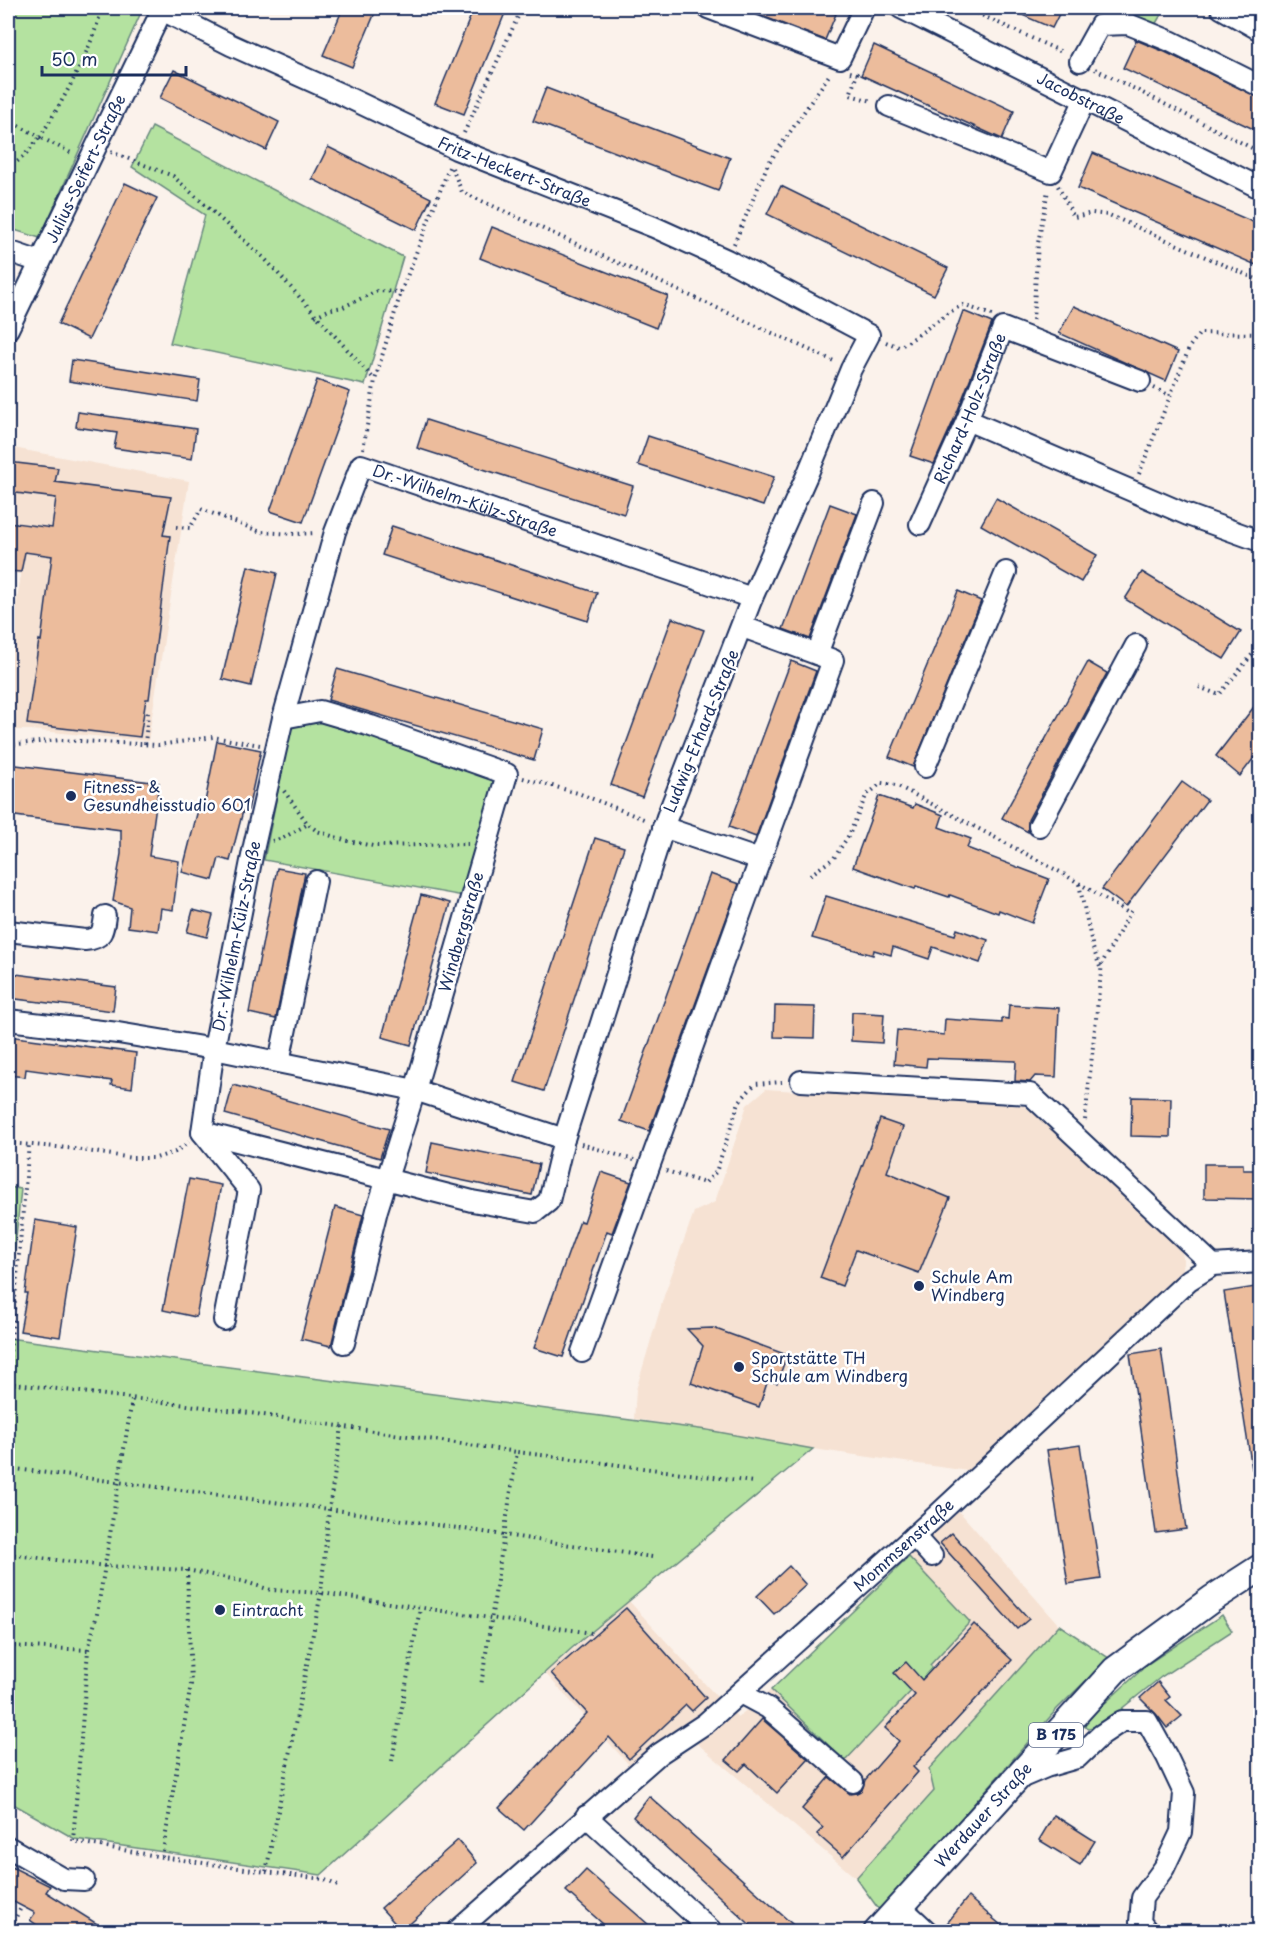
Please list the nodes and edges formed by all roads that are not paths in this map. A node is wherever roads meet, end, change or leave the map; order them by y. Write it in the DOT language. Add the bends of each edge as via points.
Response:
graph roads {
  1 [pos="708,8"];
  2 [pos="864,8"];
  3 [pos="901,8"];
  4 [pos="1221,8"];
  5 [pos="162,9"];
  6 [pos="1260,30"];
  7 [pos="1080,61"];
  8 [pos="1260,86"];
  9 [pos="1084,99"];
  10 [pos="889,106"];
  11 [pos="1260,188"];
  12 [pos="8,251"];
  13 [pos="40,262"];
  14 [pos="8,328"];
  15 [pos="869,334"];
  16 [pos="1140,381"];
  17 [pos="967,420"];
  18 [pos="874,503"];
  19 [pos="920,524"];
  20 [pos="1260,541"];
  21 [pos="1006,572"];
  22 [pos="752,598"];
  23 [pos="742,627"];
  24 [pos="1136,645"];
  25 [pos="817,654"];
  26 [pos="282,718"];
  27 [pos="925,767"];
  28 [pos="1039,826"];
  29 [pos="663,827"];
  30 [pos="760,860"];
  31 [pos="316,881"];
  32 [pos="105,916"];
  33 [pos="8,931"];
  34 [pos="8,1020"];
  35 [pos="214,1049"];
  36 [pos="279,1062"];
  37 [pos="801,1081"];
  38 [pos="415,1090"];
  39 [pos="202,1132"];
  40 [pos="564,1138"];
  41 [pos="387,1180"];
  42 [pos="1260,1262"];
  43 [pos="1214,1265"];
  44 [pos="224,1320"];
  45 [pos="344,1343"];
  46 [pos="582,1352"];
  47 [pos="914,1536"];
  48 [pos="932,1556"];
  49 [pos="1260,1568"];
  50 [pos="740,1693"];
  51 [pos="1014,1781"];
  52 [pos="853,1782"];
  53 [pos="586,1816"];
  54 [pos="8,1847"];
  55 [pos="84,1880"];
  56 [pos="900,1906"];
  57 [pos="456,1932"];
  58 [pos="713,1932"];
  59 [pos="877,1932"];
  60 [pos="928,1932"];
  61 [pos="1148,1932"];
  1 -- 2 [label="street" via="840,58"];
  3 -- 9 [label="street, Jacobstraße"];
  4 -- 6 [label="street"];
  5 -- 13 [label="street, Julius-Seifert-Straße"];
  5 -- 15 [label="street, Fritz-Heckert-Straße" via="345,96 453,157 654,227"];
  7 -- 8 [label="street" via="1100,25 1128,24"];
  9 -- 10 [label="street" via="1051,172"];
  9 -- 11 [label="street, Jacobstraße"];
  12 -- 13 [label="street"];
  13 -- 14 [label="street, Julius-Seifert-Straße"];
  15 -- 22 [label="street, Ludwig-Erhard-Straße"];
  16 -- 17 [label="street, Richard-Holz-Straße" via="1003,328"];
  17 -- 19 [label="street, Richard-Holz-Straße"];
  17 -- 20 [label="street" via="1188,515"];
  18 -- 25 [label="street"];
  21 -- 27 [label="street"];
  22 -- 23 [label="street, Ludwig-Erhard-Straße"];
  22 -- 26 [label="street, Dr.-Wilhelm-Külz-Straße" via="361,465 335,532"];
  23 -- 25 [label="street"];
  23 -- 29 [label="street, Ludwig-Erhard-Straße"];
  24 -- 28 [label="street"];
  25 -- 30 [label="street" via="833,660"];
  26 -- 35 [label="street, Dr.-Wilhelm-Külz-Straße"];
  26 -- 38 [label="street, Windbergstraße" via="320,711 507,774"];
  29 -- 30 [label="street"];
  29 -- 40 [label="street, Ludwig-Erhard-Straße"];
  30 -- 46 [label="street"];
  31 -- 36 [label="street"];
  32 -- 33 [label="street" via="101,934 95,939"];
  34 -- 35 [label="street"];
  35 -- 36 [label="street"];
  35 -- 39 [label="street"];
  36 -- 38 [label="street"];
  37 -- 43 [label="street" via="1030,1094"];
  38 -- 40 [label="street"];
  38 -- 41 [label="street, Windbergstraße"];
  39 -- 41 [label="street"];
  39 -- 44 [label="street" via="249,1191"];
  40 -- 41 [label="street" via="549,1201 535,1212"];
  41 -- 45 [label="street, Windbergstraße"];
  42 -- 43 [label="street, Mommsenstraße"];
  43 -- 47 [label="street, Mommsenstraße" via="1190,1280"];
  47 -- 48 [label="street"];
  47 -- 50 [label="street, Mommsenstraße"];
  49 -- 51 [label="main road, Werdauer Straße / B 175" via="1115,1670"];
  50 -- 52 [label="street" via="768,1708"];
  50 -- 53 [label="street, Mommsenstraße"];
  51 -- 56 [label="main road, Werdauer Straße / B 175"];
  51 -- 61 [label="street" via="1077,1758 1122,1721 1147,1721 1184,1793 1181,1832 1164,1868 1142,1898 1140,1922"];
  53 -- 57 [label="street, Mommsenstraße"];
  53 -- 58 [label="street"];
  54 -- 55 [label="street" via="64,1879"];
  56 -- 59 [label="main road, Werdauer Straße / B 175"];
  56 -- 60 [label="street"];
}
